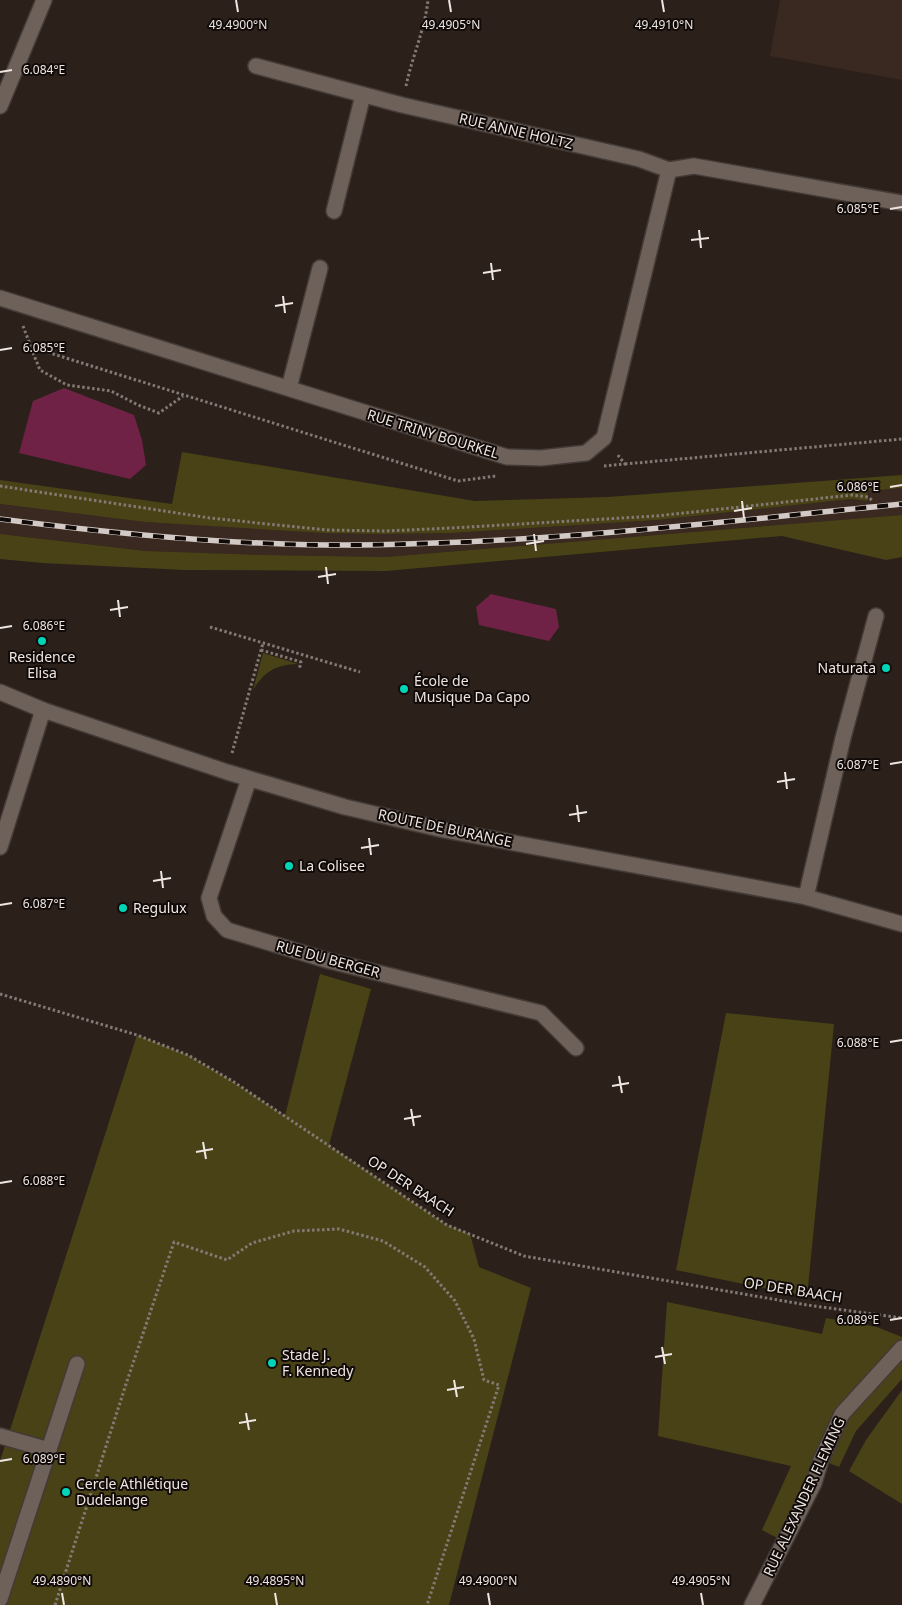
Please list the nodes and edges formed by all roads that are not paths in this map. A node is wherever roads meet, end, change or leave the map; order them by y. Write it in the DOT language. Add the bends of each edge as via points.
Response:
graph roads {
  1 [pos="44,0"];
  2 [pos="256,66"];
  3 [pos="363,95"];
  4 [pos="0,106"];
  5 [pos="669,170"];
  6 [pos="902,203"];
  7 [pos="334,211"];
  8 [pos="320,268"];
  9 [pos="0,298"];
  10 [pos="289,388"];
  11 [pos="876,616"];
  12 [pos="0,692"];
  13 [pos="43,710"];
  14 [pos="249,779"];
  15 [pos="0,848"];
  16 [pos="806,897"];
  17 [pos="902,924"];
  18 [pos="576,1048"];
  19 [pos="902,1348"];
  20 [pos="77,1364"];
  21 [pos="4,1437"];
  22 [pos="48,1450"];
  23 [pos="0,1599"];
  24 [pos="752,1605"];
  1 -- 4 [label="street"];
  2 -- 3 [label="street, RUE ANNE HOLTZ"];
  3 -- 5 [label="street, RUE ANNE HOLTZ" via="639,159"];
  3 -- 7 [label="street"];
  5 -- 6 [label="street" via="694,166"];
  5 -- 10 [label="street, RUE TRINY BOURKEL" via="604,438 586,452 541,458 506,457"];
  8 -- 10 [label="street"];
  9 -- 10 [label="street, RUE TRINY BOURKEL"];
  11 -- 16 [label="street" via="843,738"];
  12 -- 13 [label="street, ROUTE DE BURANGE"];
  13 -- 14 [label="street, ROUTE DE BURANGE"];
  13 -- 15 [label="street"];
  14 -- 16 [label="street, ROUTE DE BURANGE" via="345,807 444,830"];
  14 -- 18 [label="street, RUE DU BERGER" via="209,898 214,916 227,930 326,960 541,1013"];
  16 -- 17 [label="street, ROUTE DE BURANGE"];
  19 -- 24 [label="street, RUE ALEXANDER FLEMING" via="842,1414 820,1460 814,1483"];
  20 -- 22 [label="street"];
  21 -- 22 [label="street"];
  22 -- 23 [label="street"];
}
